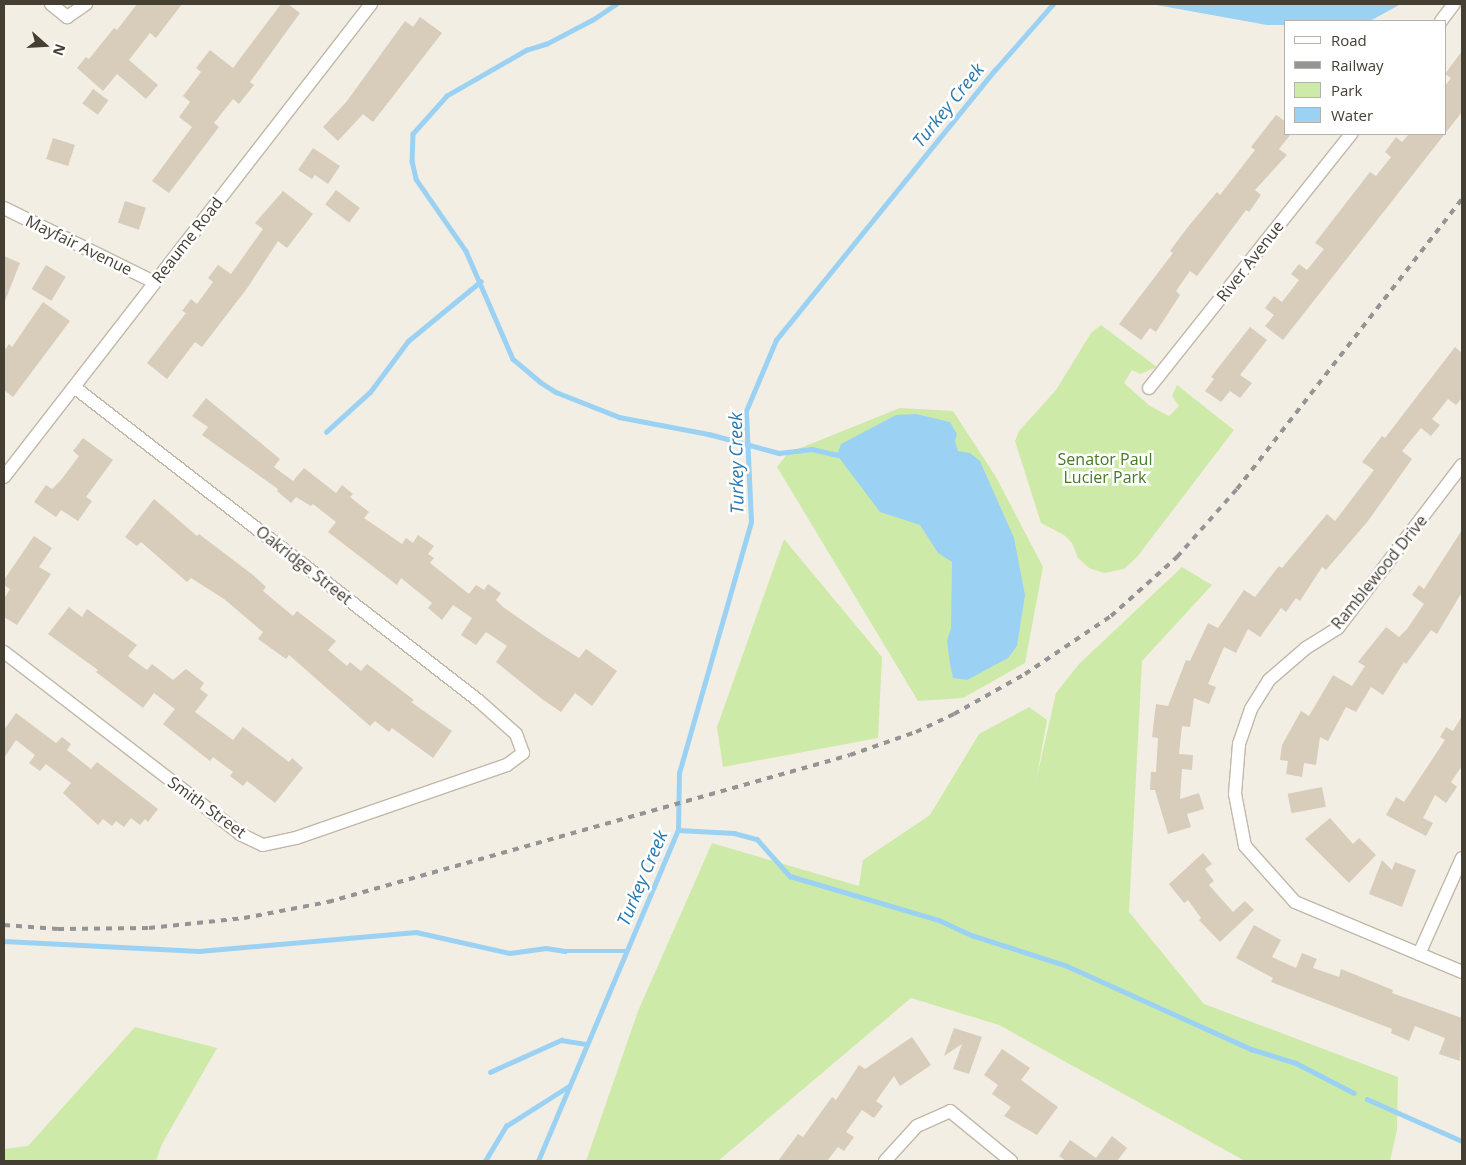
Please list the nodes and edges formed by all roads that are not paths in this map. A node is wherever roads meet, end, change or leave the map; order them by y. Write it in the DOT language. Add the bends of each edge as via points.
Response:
graph roads {
  1 [pos="51,4"];
  2 [pos="86,4"];
  3 [pos="371,4"];
  4 [pos="1454,4"];
  5 [pos="1441,20"];
  6 [pos="1350,135"];
  7 [pos="4,208"];
  8 [pos="154,282"];
  9 [pos="74,387"];
  10 [pos="1149,388"];
  11 [pos="1462,466"];
  12 [pos="4,477"];
  13 [pos="4,652"];
  14 [pos="523,753"];
  15 [pos="1462,858"];
  16 [pos="1419,954"];
  17 [pos="1462,972"];
  18 [pos="884,1161"];
  19 [pos="1011,1161"];
  1 -- 2 [label="street" via="67,17"];
  3 -- 8 [label="street, Reaume Road"];
  4 -- 5 [label="street"];
  6 -- 10 [label="street, River Avenue"];
  7 -- 8 [label="street, Mayfair Avenue"];
  8 -- 9 [label="street, Reaume Road"];
  9 -- 12 [label="street, Reaume Road"];
  9 -- 14 [label="street, Oakridge Street" via="480,701 516,734"];
  11 -- 16 [label="street, Ramblewood Drive" via="1338,628 1306,648 1270,680 1252,709 1239,744 1235,794 1245,846 1295,902"];
  13 -- 14 [label="street, Smith Street" via="240,834 263,845 296,838 507,765"];
  15 -- 16 [label="street"];
  16 -- 17 [label="street, Ramblewood Drive"];
  18 -- 19 [label="street" via="917,1126 950,1111"];
}
